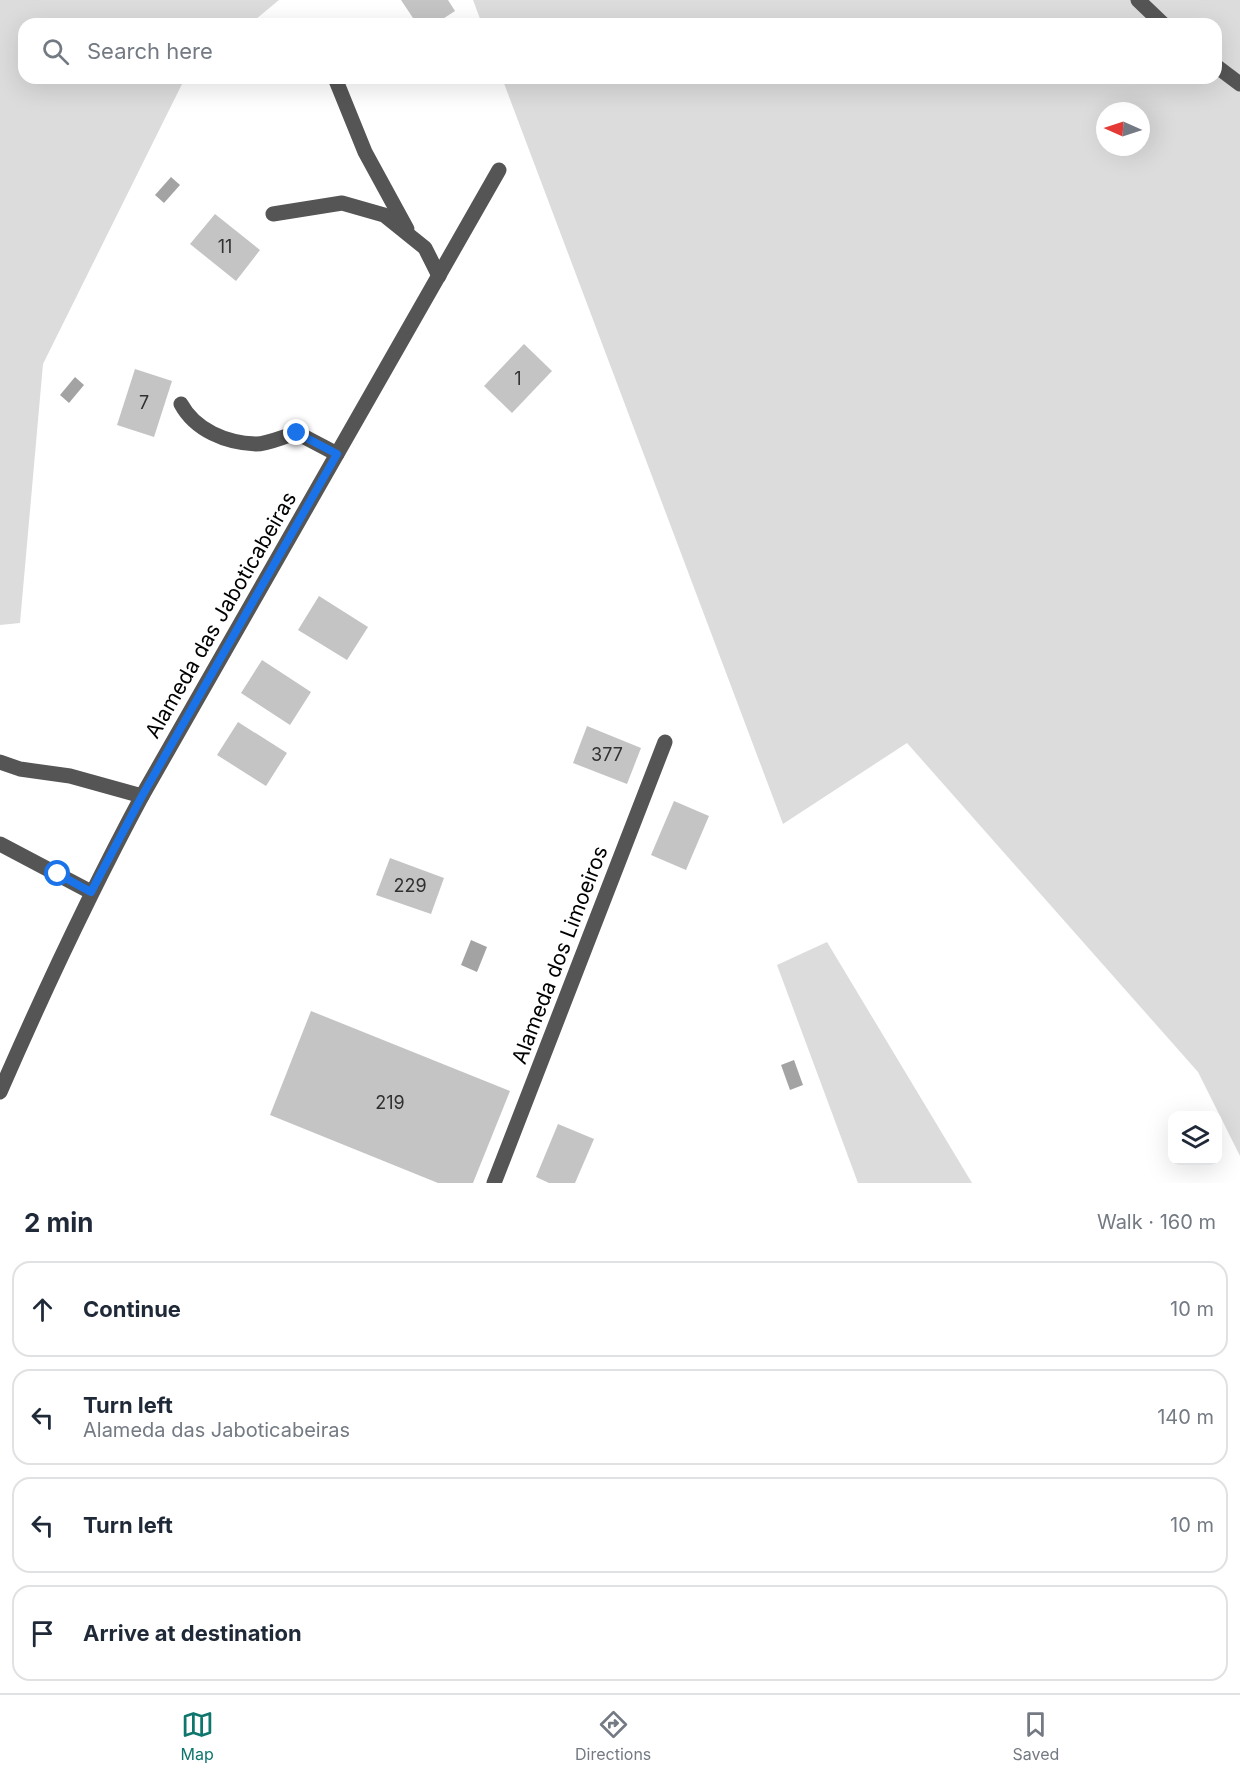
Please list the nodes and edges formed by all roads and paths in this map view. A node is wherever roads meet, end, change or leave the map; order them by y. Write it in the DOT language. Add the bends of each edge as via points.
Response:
graph roads {
  1 [pos="1138,0"];
  2 [pos="1157,18"];
  3 [pos="1222,70"];
  4 [pos="337,84"];
  5 [pos="1240,84"];
  6 [pos="499,170"];
  7 [pos="273,214"];
  8 [pos="411,236"];
  9 [pos="438,276"];
  10 [pos="181,404"];
  11 [pos="337,454"];
  12 [pos="665,742"];
  13 [pos="0,762"];
  14 [pos="142,796"];
  15 [pos="0,844"];
  16 [pos="91,892"];
  17 [pos="0,1092"];
  18 [pos="494,1183"];
  1 -- 2 [label="street"];
  3 -- 5 [label="street"];
  4 -- 8 [label="street" via="365,152"];
  6 -- 9 [label="street, Alameda das Jaboticabeiras"];
  7 -- 8 [label="street" via="342,203 384,215"];
  8 -- 9 [label="street" via="425,248"];
  9 -- 11 [label="street, Alameda das Jaboticabeiras"];
  10 -- 11 [label="street" via="188,417 219,438 258,444 297,433"];
  11 -- 14 [label="street, Alameda das Jaboticabeiras"];
  12 -- 18 [label="street, Alameda dos Limoeiros"];
  13 -- 14 [label="street"];
  14 -- 16 [label="street, Alameda das Jaboticabeiras"];
  15 -- 16 [label="street"];
  16 -- 17 [label="street, Alameda das Jaboticabeiras"];
}
